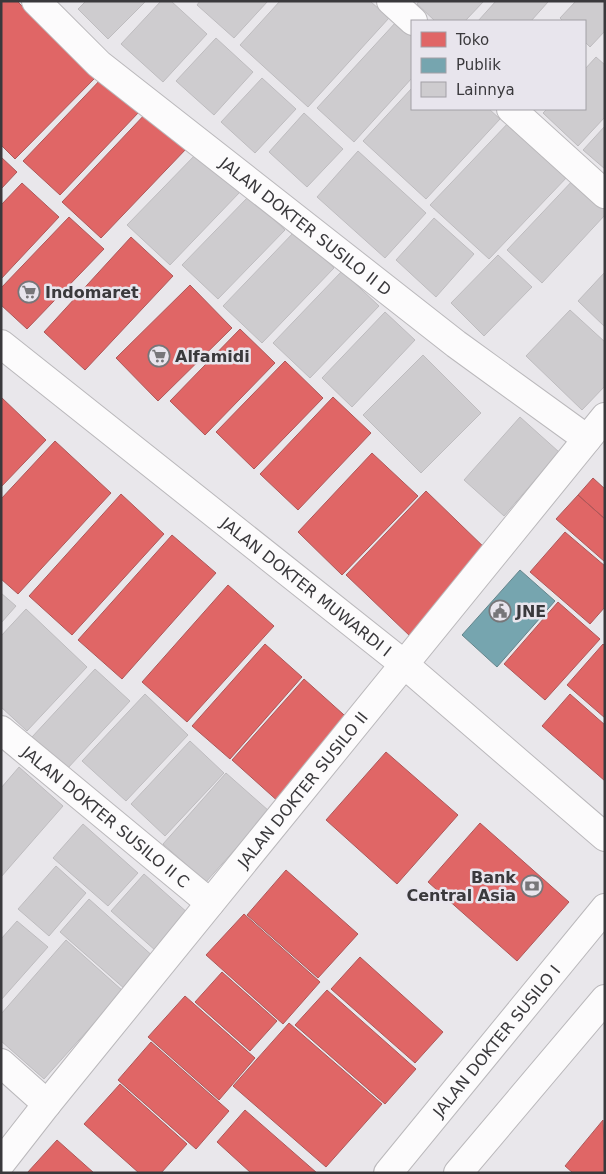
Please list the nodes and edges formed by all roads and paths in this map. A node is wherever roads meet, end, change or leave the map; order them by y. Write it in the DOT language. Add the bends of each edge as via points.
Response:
graph roads {
  1 [pos="36,1"];
  2 [pos="391,1"];
  3 [pos="412,20"];
  4 [pos="511,110"];
  5 [pos="605,194"];
  6 [pos="1,344"];
  7 [pos="605,417"];
  8 [pos="587,438"];
  9 [pos="405,665"];
  10 [pos="1,730"];
  11 [pos="605,837"];
  12 [pos="210,903"];
  13 [pos="605,908"];
  14 [pos="605,999"];
  15 [pos="1,1063"];
  16 [pos="47,1104"];
  17 [pos="1,1163"];
  18 [pos="388,1173"];
  19 [pos="458,1173"];
  1 -- 8 [label="street, JALAN DOKTER SUSILO II D" via="99,64 456,344"];
  2 -- 3 [label="street"];
  4 -- 5 [label="street"];
  6 -- 9 [label="street, JALAN DOKTER MUWARDI I"];
  7 -- 8 [label="street, JALAN DOKTER SUSILO II"];
  8 -- 9 [label="street, JALAN DOKTER SUSILO II"];
  9 -- 11 [label="street, JALAN DOKTER MUWARDI I"];
  9 -- 12 [label="street, JALAN DOKTER SUSILO II"];
  10 -- 12 [label="street, JALAN DOKTER SUSILO II C"];
  12 -- 16 [label="street, JALAN DOKTER SUSILO II"];
  13 -- 18 [label="street, JALAN DOKTER SUSILO I"];
  14 -- 19 [label="street"];
  15 -- 16 [label="street"];
  16 -- 17 [label="street, JALAN DOKTER SUSILO II"];
}
